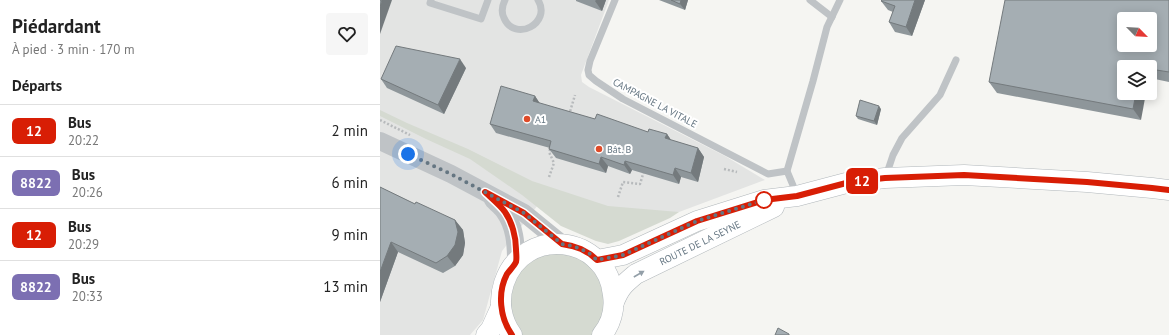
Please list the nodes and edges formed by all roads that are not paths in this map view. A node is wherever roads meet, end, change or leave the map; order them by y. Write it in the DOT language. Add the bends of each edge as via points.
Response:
graph roads {
  1 [pos="431,0"];
  2 [pos="488,0"];
  3 [pos="505,0"];
  4 [pos="538,0"];
  5 [pos="615,0"];
  6 [pos="810,0"];
  7 [pos="840,0"];
  8 [pos="832,16"];
  9 [pos="956,60"];
  10 [pos="385,142"];
  11 [pos="787,171"];
  12 [pos="885,178"];
  13 [pos="1169,190"];
  14 [pos="485,192"];
  15 [pos="797,196"];
  16 [pos="562,244"];
  17 [pos="597,260"];
  18 [pos="516,261"];
  19 [pos="614,302"];
  20 [pos="501,308"];
  21 [pos="486,335"];
  22 [pos="512,335"];
  23 [pos="602,335"];
  1 -- 2 [label="lane" via="430,3 481,19"];
  3 -- 4 [label="lane" via="502,9 505,21 515,29 521,30 528,29 538,22 541,10"];
  5 -- 11 [label="lane, CAMPAGNE LA VITALE" via="590,61 589,75 623,99 768,174"];
  6 -- 8 [label="lane"];
  7 -- 8 [label="lane"];
  8 -- 11 [label="lane"];
  9 -- 12 [label="lane" via="940,95 902,138"];
  10 -- 14 [label="street"];
  11 -- 15 [label="lane"];
  12 -- 13 [label="main road, ROUTE DE LA SEYNE" via="964,175"];
  12 -- 15 [label="main road, ROUTE DE LA SEYNE" via="850,182"];
  14 -- 16 [label="street" via="524,213"];
  14 -- 18 [label="street" via="505,212 513,228"];
  15 -- 17 [label="main road, ROUTE DE LA SEYNE" via="764,200 697,221 623,255"];
  19 -- 15 [label="main road, ROUTE DE LA SEYNE, one-way" via="619,290 636,274"];
  16 -- 17 [label="main road" via="581,249"];
  16 -- 18 [label="main road" via="549,244 537,248"];
  17 -- 19 [label="main road" via="607,272"];
  18 -- 20 [label="main road" via="501,291"];
  19 -- 23 [label="main road" via="612,317"];
  20 -- 21 [label="main road"];
  20 -- 22 [label="main road"];
}
